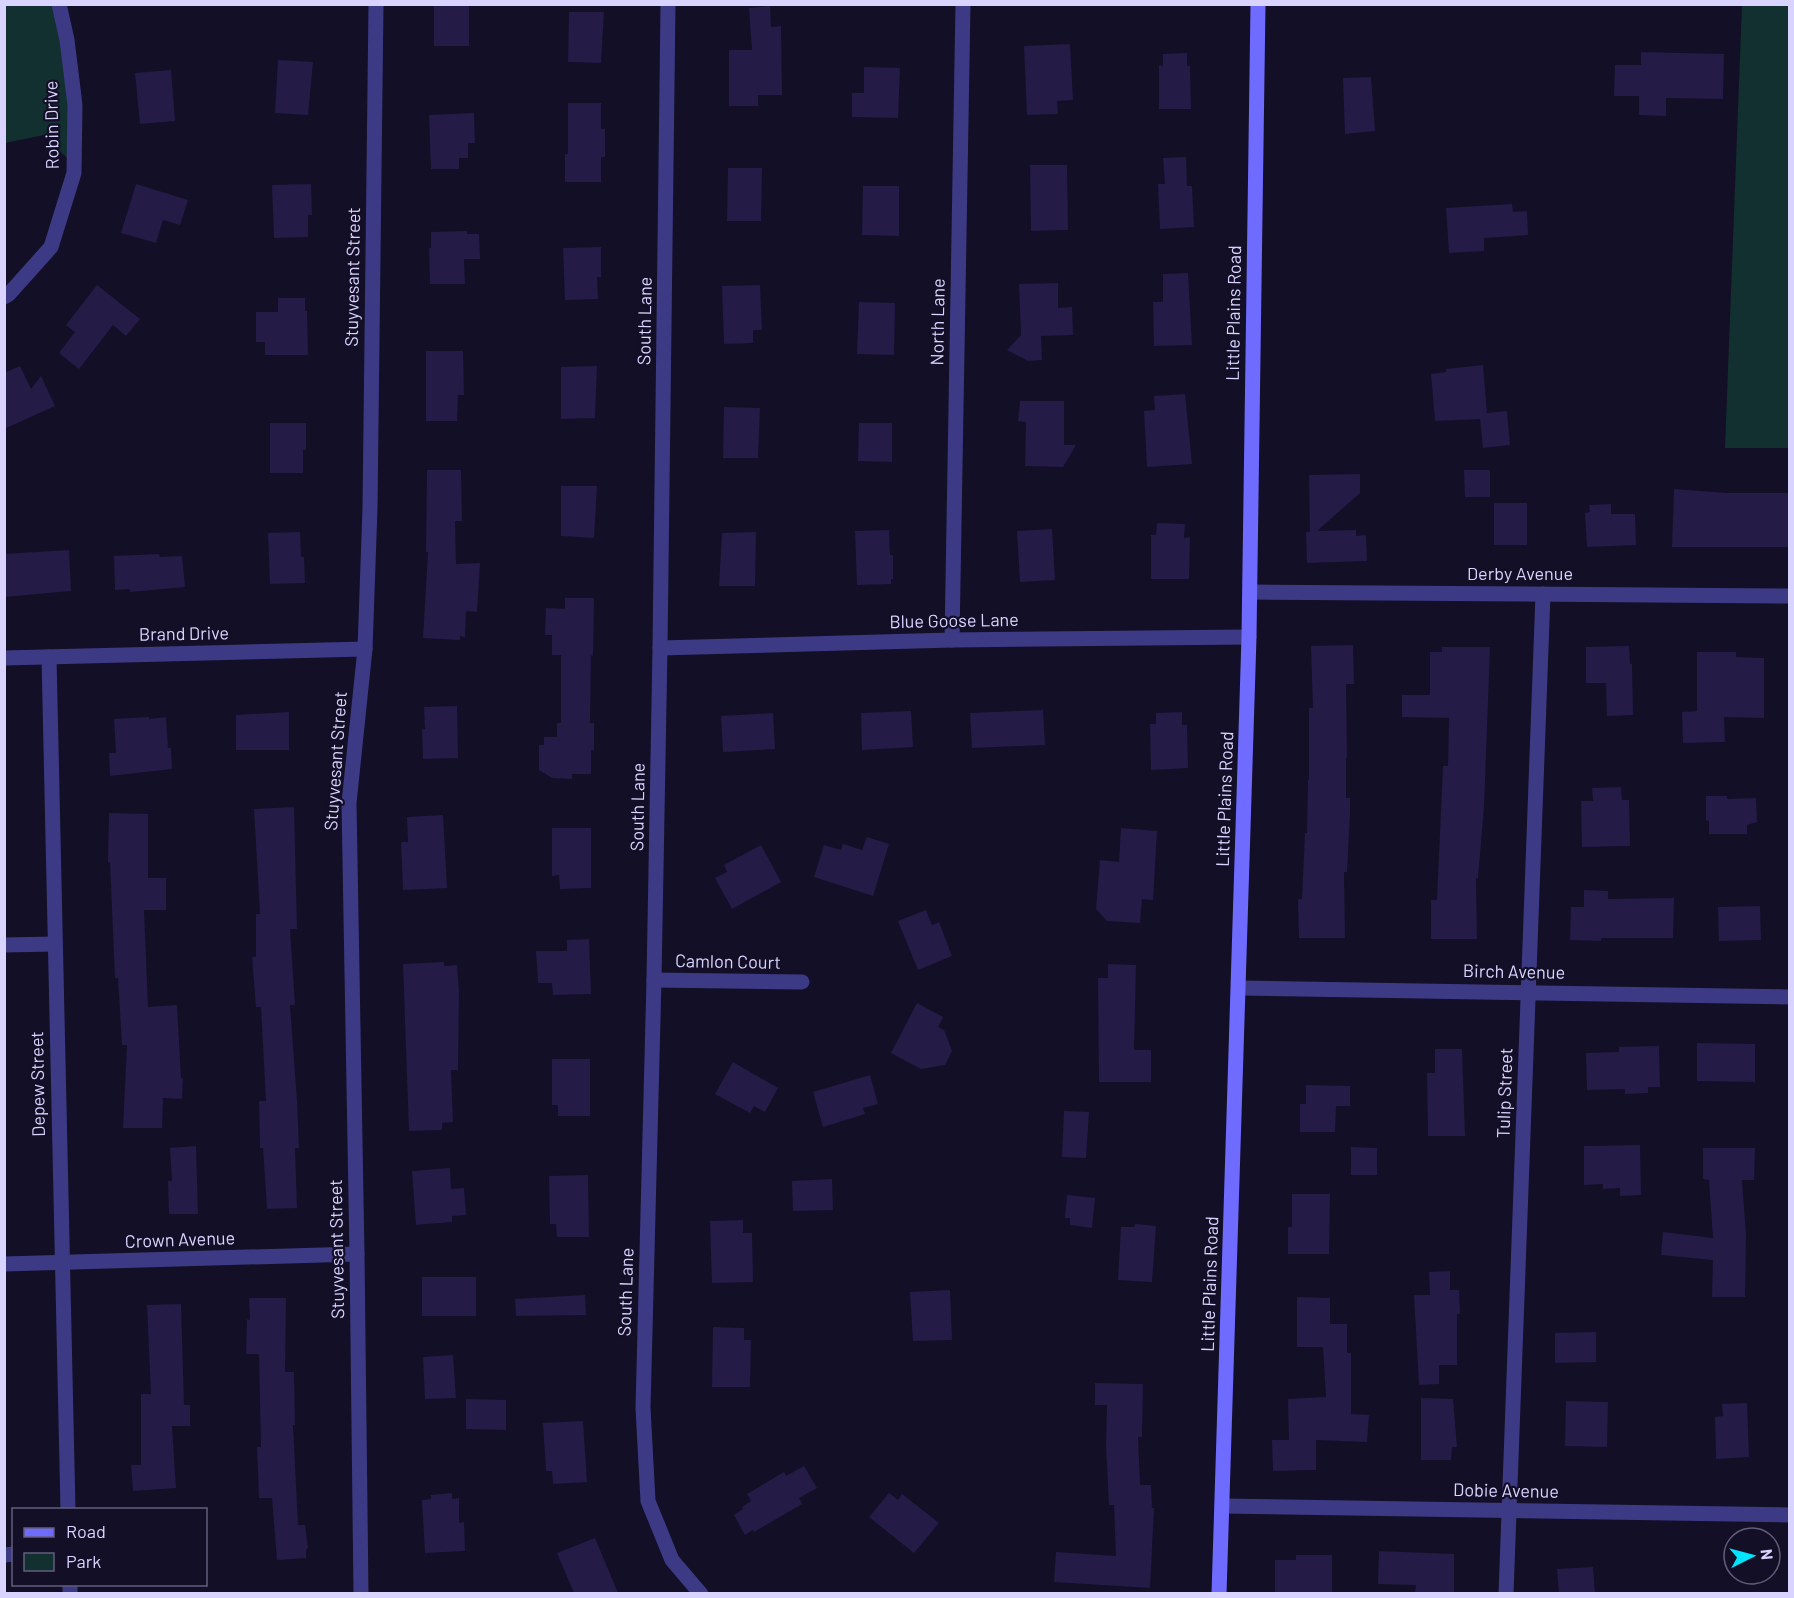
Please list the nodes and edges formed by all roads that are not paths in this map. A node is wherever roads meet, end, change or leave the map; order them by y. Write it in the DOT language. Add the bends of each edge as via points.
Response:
graph roads {
  1 [pos="59,4"];
  2 [pos="376,4"];
  3 [pos="668,4"];
  4 [pos="963,4"];
  5 [pos="1258,4"];
  6 [pos="4,297"];
  7 [pos="1250,592"];
  8 [pos="1543,594"];
  9 [pos="1790,596"];
  10 [pos="1249,637"];
  11 [pos="952,640"];
  12 [pos="660,648"];
  13 [pos="365,649"];
  14 [pos="49,657"];
  15 [pos="4,658"];
  16 [pos="55,944"];
  17 [pos="4,945"];
  18 [pos="654,980"];
  19 [pos="802,982"];
  20 [pos="1239,988"];
  21 [pos="1528,992"];
  22 [pos="1790,997"];
  23 [pos="357,1254"];
  24 [pos="62,1263"];
  25 [pos="4,1264"];
  26 [pos="1222,1506"];
  27 [pos="68,1508"];
  28 [pos="1509,1511"];
  29 [pos="1790,1515"];
  30 [pos="361,1593"];
  31 [pos="701,1593"];
  32 [pos="1219,1593"];
  33 [pos="1506,1593"];
  1 -- 6 [label="street, Robin Drive" via="75,105 74,172 51,247"];
  2 -- 13 [label="street, Stuyvesant Street"];
  3 -- 12 [label="street, South Lane"];
  4 -- 11 [label="street, North Lane"];
  5 -- 7 [label="street, Little Plains Road"];
  7 -- 8 [label="street, Derby Avenue"];
  7 -- 10 [label="street, Little Plains Road"];
  8 -- 9 [label="street, Derby Avenue"];
  8 -- 21 [label="street, Tulip Street"];
  10 -- 11 [label="street, Blue Goose Lane"];
  10 -- 20 [label="street, Little Plains Road"];
  11 -- 12 [label="street, Blue Goose Lane"];
  12 -- 18 [label="street, South Lane"];
  13 -- 14 [label="street, Brand Drive"];
  13 -- 23 [label="street, Stuyvesant Street" via="349,803"];
  14 -- 15 [label="street, Brand Drive"];
  14 -- 16 [label="street, Depew Street"];
  16 -- 17 [label="street"];
  16 -- 24 [label="street, Depew Street"];
  18 -- 19 [label="street, Camlon Court"];
  18 -- 31 [label="street, South Lane" via="643,1408 648,1501 672,1560"];
  20 -- 21 [label="street, Birch Avenue"];
  20 -- 26 [label="street, Little Plains Road"];
  21 -- 22 [label="street, Birch Avenue"];
  21 -- 28 [label="street, Tulip Street"];
  23 -- 24 [label="street, Crown Avenue"];
  23 -- 30 [label="street, Stuyvesant Street"];
  24 -- 25 [label="street, Crown Avenue"];
  24 -- 27 [label="street, Depew Street"];
  26 -- 28 [label="street, Dobie Avenue"];
  26 -- 32 [label="street, Little Plains Road"];
  28 -- 29 [label="street, Dobie Avenue"];
  28 -- 33 [label="street, Tulip Street"];
}
